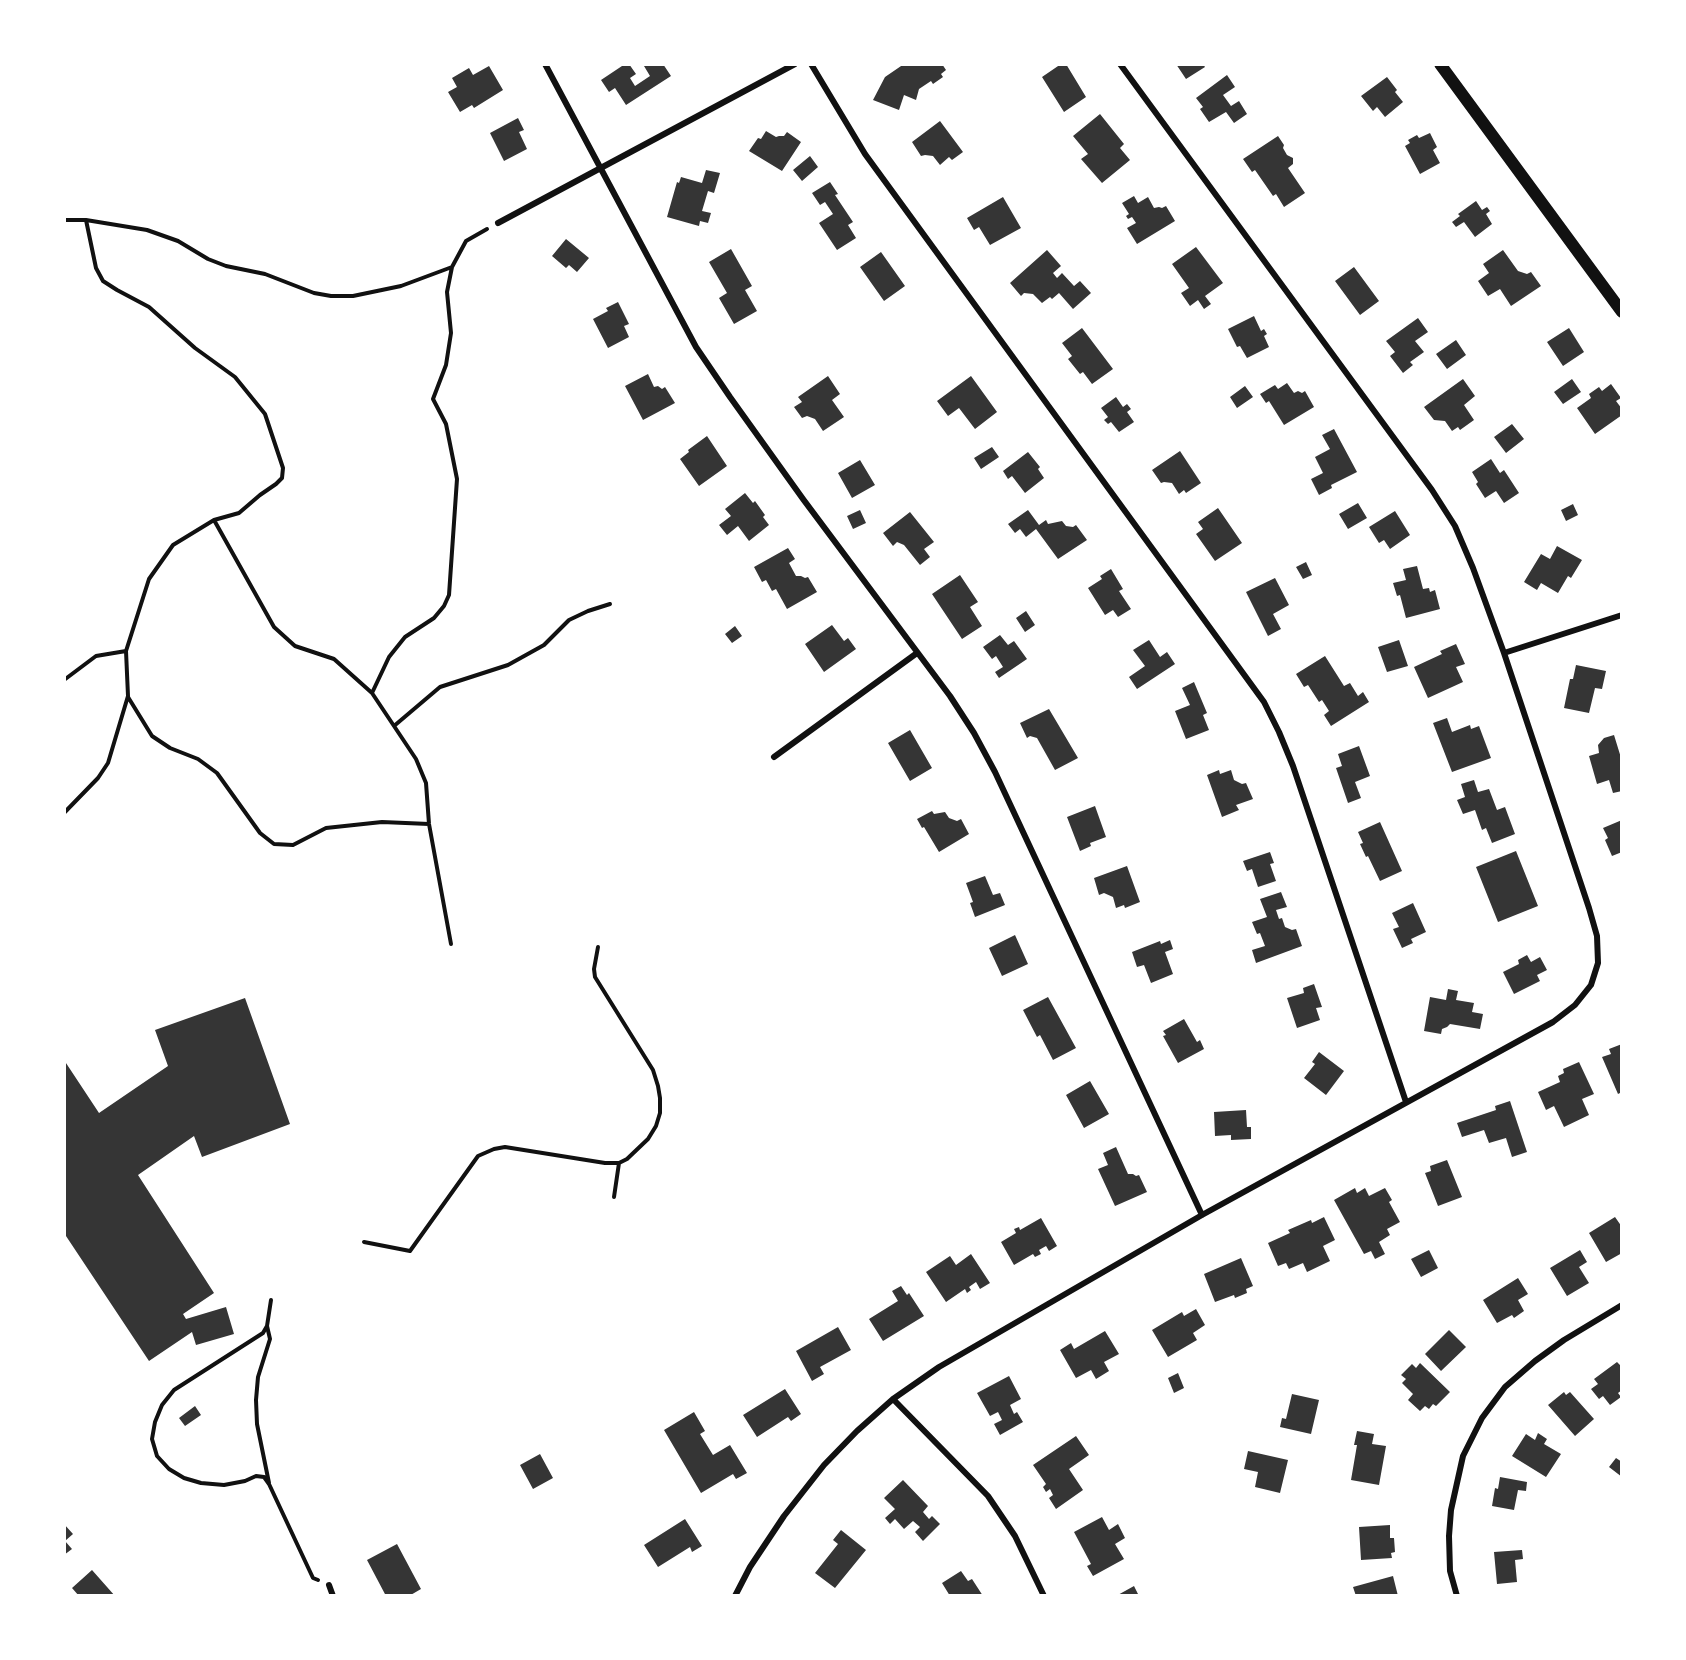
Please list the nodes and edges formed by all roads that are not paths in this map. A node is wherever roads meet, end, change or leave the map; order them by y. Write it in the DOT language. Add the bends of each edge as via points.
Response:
graph roads {
  1 [pos="545,64"];
  2 [pos="795,64"];
  3 [pos="811,64"];
  4 [pos="1120,64"];
  5 [pos="1440,64"];
  6 [pos="600,169"];
  7 [pos="498,223"];
  8 [pos="1622,312"];
  9 [pos="1622,615"];
  10 [pos="917,653"];
  11 [pos="1504,653"];
  12 [pos="774,757"];
  13 [pos="1406,1102"];
  14 [pos="1202,1215"];
  15 [pos="1622,1305"];
  16 [pos="893,1399"];
  17 [pos="329,1585"];
  18 [pos="333,1596"];
  19 [pos="735,1596"];
  20 [pos="1044,1596"];
  21 [pos="1457,1596"];
  1 -- 6 [label="street"];
  2 -- 6 [label="street"];
  3 -- 13 [label="street" via="865,154 1264,702 1293,766"];
  4 -- 11 [label="street" via="1432,490 1455,526"];
  5 -- 8 [label="main road"];
  6 -- 7 [label="street"];
  6 -- 10 [label="street" via="696,347"];
  9 -- 11 [label="street"];
  10 -- 12 [label="street"];
  10 -- 14 [label="street" via="950,696 995,772"];
  11 -- 13 [label="street" via="1589,909 1597,936 1598,963 1591,985 1575,1005 1553,1022"];
  13 -- 14 [label="street"];
  14 -- 16 [label="street" via="939,1367"];
  15 -- 21 [label="street" via="1534,1361 1505,1387 1482,1418 1463,1455 1451,1510 1450,1571"];
  16 -- 19 [label="street" via="824,1465 784,1516"];
  16 -- 20 [label="street" via="988,1496 1015,1536"];
  17 -- 18 [label="street"];
}
